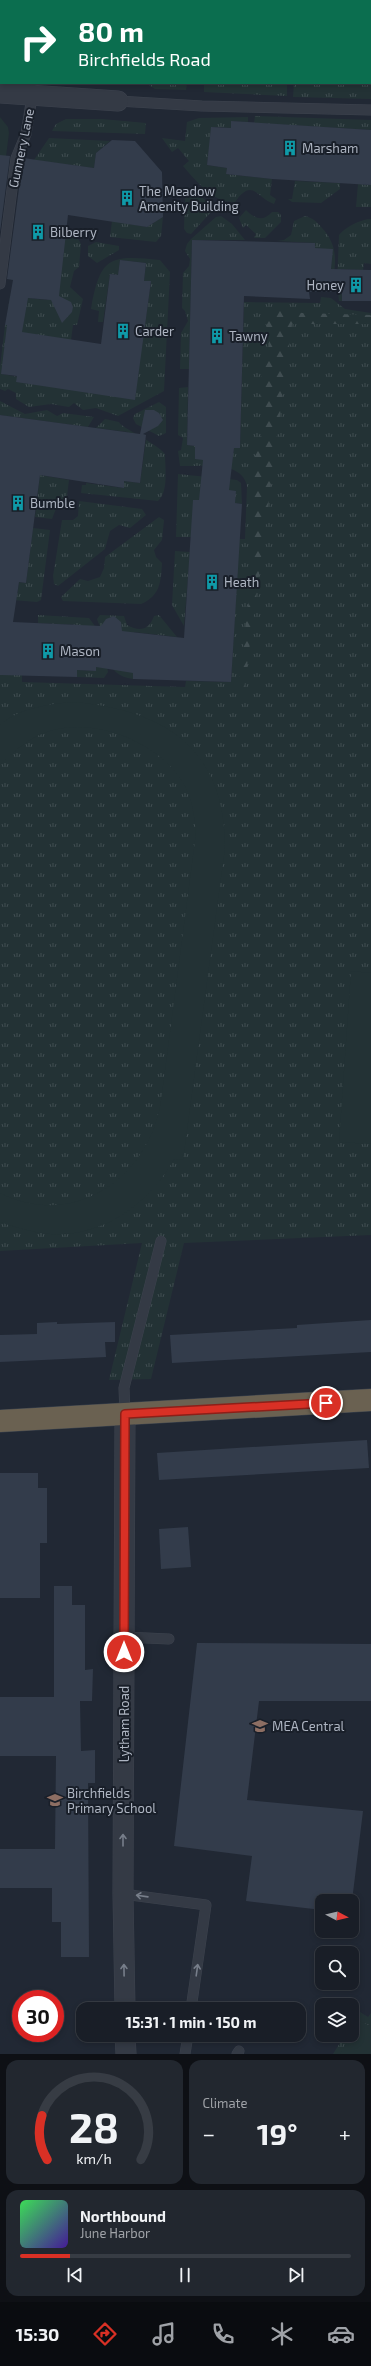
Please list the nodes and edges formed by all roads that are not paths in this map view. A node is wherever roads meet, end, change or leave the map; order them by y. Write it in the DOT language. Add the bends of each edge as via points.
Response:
graph roads {
  1 [pos="31,90"];
  2 [pos="0,94"];
  3 [pos="118,101"];
  4 [pos="371,110"];
  5 [pos="0,284"];
  6 [pos="161,1241"];
  7 [pos="371,1400"];
  8 [pos="125,1414"];
  9 [pos="0,1420"];
  10 [pos="124,1637"];
  11 [pos="169,1639"];
  12 [pos="123,1894"];
  13 [pos="125,2002"];
  14 [pos="192,2002"];
  15 [pos="126,2042"];
  16 [pos="187,2042"];
  17 [pos="126,2054"];
  18 [pos="185,2054"];
  1 -- 2 [label="street"];
  1 -- 3 [label="street"];
  1 -- 5 [label="lane, Gunnery Lane" via="26,134 16,158"];
  3 -- 4 [label="lane" via="190,106"];
  6 -- 8 [label="lane" via="124,1388"];
  7 -- 8 [label="highway"];
  8 -- 9 [label="highway"];
  8 -- 10 [label="street, Lytham Road"];
  10 -- 11 [label="lane"];
  12 -- 10 [label="street, Lytham Road, one-way"];
  13 -- 12 [label="street, Lytham Road, one-way"];
  14 -- 12 [label="lane, one-way" via="206,1905"];
  15 -- 17 [label="street"];
  16 -- 18 [label="lane"];
}
